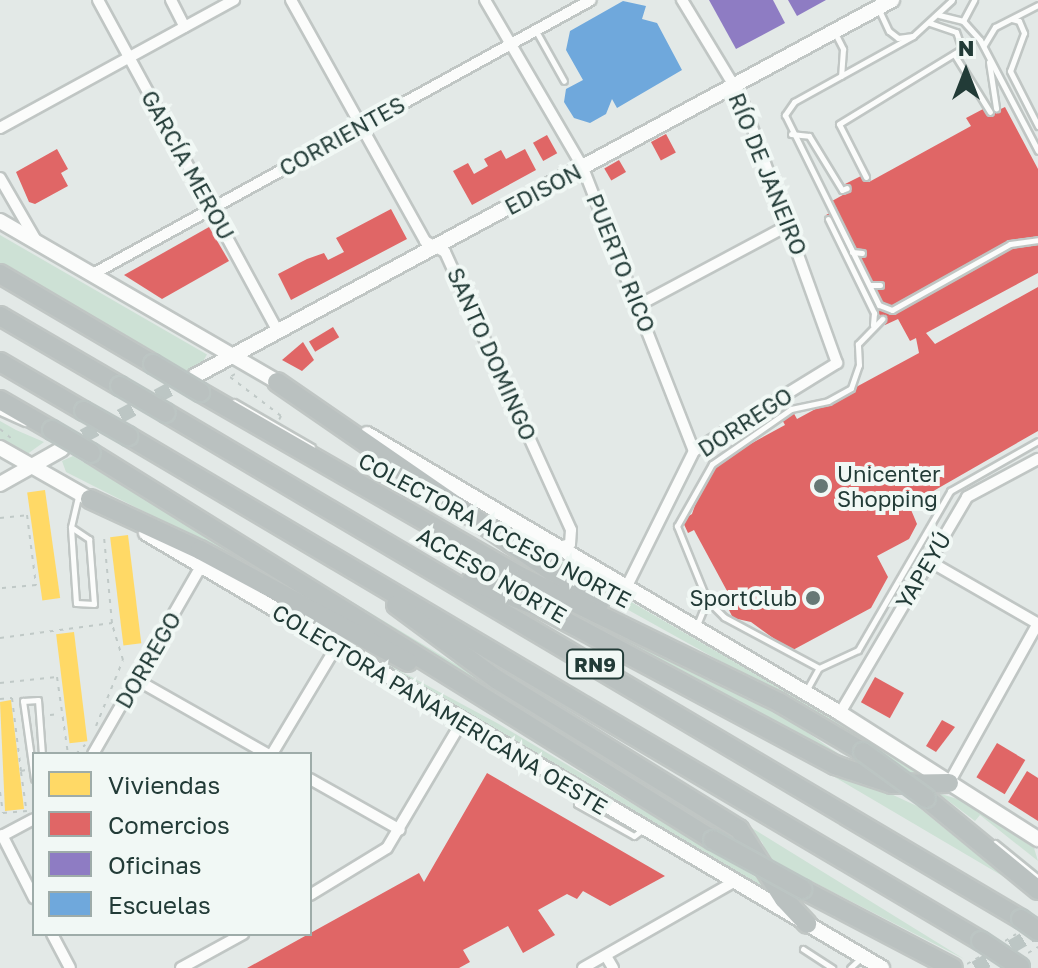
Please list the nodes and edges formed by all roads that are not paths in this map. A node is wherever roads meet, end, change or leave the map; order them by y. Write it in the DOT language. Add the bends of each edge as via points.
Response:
graph roads {
  1 [pos="98,0"];
  2 [pos="171,0"];
  3 [pos="234,0"];
  4 [pos="291,0"];
  5 [pos="485,0"];
  6 [pos="591,0"];
  7 [pos="682,0"];
  8 [pos="904,0"];
  9 [pos="952,0"];
  10 [pos="974,0"];
  11 [pos="883,2"];
  12 [pos="217,4"];
  13 [pos="1038,5"];
  14 [pos="939,15"];
  15 [pos="1012,19"];
  16 [pos="963,21"];
  17 [pos="930,23"];
  18 [pos="185,27"];
  19 [pos="535,30"];
  20 [pos="834,32"];
  21 [pos="913,36"];
  22 [pos="510,45"];
  23 [pos="983,46"];
  24 [pos="954,54"];
  25 [pos="988,55"];
  26 [pos="129,57"];
  27 [pos="841,76"];
  28 [pos="564,81"];
  29 [pos="733,85"];
  30 [pos="360,126"];
  31 [pos="1038,126"];
  32 [pos="0,128"];
  33 [pos="791,134"];
  34 [pos="1034,143"];
  35 [pos="1038,151"];
  36 [pos="1033,157"];
  37 [pos="583,168"];
  38 [pos="866,177"];
  39 [pos="0,178"];
  40 [pos="847,188"];
  41 [pos="211,208"];
  42 [pos="828,219"];
  43 [pos="0,221"];
  44 [pos="791,224"];
  45 [pos="1038,240"];
  46 [pos="37,242"];
  47 [pos="435,246"];
  48 [pos="851,251"];
  49 [pos="862,253"];
  50 [pos="0,274"];
  51 [pos="93,274"];
  52 [pos="869,285"];
  53 [pos="880,285"];
  54 [pos="639,305"];
  55 [pos="0,316"];
  56 [pos="882,319"];
  57 [pos="873,325"];
  58 [pos="278,331"];
  59 [pos="233,355"];
  60 [pos="837,358"];
  61 [pos="0,362"];
  62 [pos="277,382"];
  63 [pos="199,387"];
  64 [pos="0,400"];
  65 [pos="0,412"];
  66 [pos="51,430"];
  67 [pos="1038,441"];
  68 [pos="0,448"];
  69 [pos="62,449"];
  70 [pos="694,451"];
  71 [pos="1038,459"];
  72 [pos="33,466"];
  73 [pos="0,484"];
  74 [pos="85,496"];
  75 [pos="71,527"];
  76 [pos="559,547"];
  77 [pos="320,549"];
  78 [pos="417,559"];
  79 [pos="929,561"];
  80 [pos="201,566"];
  81 [pos="626,588"];
  82 [pos="707,600"];
  83 [pos="1038,623"];
  84 [pos="695,629"];
  85 [pos="336,647"];
  86 [pos="675,653"];
  87 [pos="819,668"];
  88 [pos="137,680"];
  89 [pos="806,692"];
  90 [pos="840,713"];
  91 [pos="461,723"];
  92 [pos="541,734"];
  93 [pos="42,752"];
  94 [pos="94,752"];
  95 [pos="265,752"];
  96 [pos="270,752"];
  97 [pos="32,765"];
  98 [pos="312,780"];
  99 [pos="949,783"];
  100 [pos="928,800"];
  101 [pos="32,818"];
  102 [pos="400,830"];
  103 [pos="1,836"];
  104 [pos="1038,839"];
  105 [pos="1038,878"];
  106 [pos="732,883"];
  107 [pos="1038,890"];
  108 [pos="32,894"];
  109 [pos="312,894"];
  110 [pos="807,924"];
  111 [pos="1038,931"];
  112 [pos="53,936"];
  113 [pos="237,936"];
  114 [pos="803,949"];
  115 [pos="606,956"];
  116 [pos="862,956"];
  117 [pos="943,963"];
  118 [pos="1021,967"];
  119 [pos="70,968"];
  120 [pos="181,968"];
  121 [pos="583,968"];
  122 [pos="613,968"];
  123 [pos="832,968"];
  124 [pos="850,968"];
  125 [pos="882,968"];
  1 -- 26 [label="street, GARCÍA MEROU"];
  2 -- 18 [label="street"];
  3 -- 12 [label="street"];
  4 -- 30 [label="street, SANTO DOMINGO"];
  5 -- 22 [label="street, PUERTO RICO"];
  6 -- 19 [label="street, CORRIENTES"];
  7 -- 29 [label="street, RÍO DE JANEIRO"];
  8 -- 11 [label="street, EDISON"];
  9 -- 14 [label="lane"];
  10 -- 16 [label="lane"];
  11 -- 20 [label="street, EDISON"];
  11 -- 21 [label="lane" via="889,31 898,38"];
  12 -- 18 [label="street"];
  13 -- 15 [label="lane"];
  14 -- 16 [label="lane"];
  14 -- 17 [label="lane"];
  15 -- 23 [label="lane" via="995,27"];
  15 -- 31 [label="lane" via="1019,21 1024,33 1010,71"];
  16 -- 23 [label="lane"];
  17 -- 21 [label="lane"];
  17 -- 24 [label="lane" via="956,32 962,49"];
  18 -- 26 [label="street"];
  19 -- 22 [label="street, CORRIENTES"];
  19 -- 28 [label="lane"];
  20 -- 27 [label="lane" via="843,49"];
  20 -- 29 [label="street, EDISON"];
  21 -- 27 [label="lane"];
  22 -- 30 [label="street, CORRIENTES"];
  22 -- 37 [label="street, PUERTO RICO"];
  23 -- 25 [label="lane"];
  24 -- 25 [label="lane" via="993,110"];
  24 -- 38 [label="lane" via="839,124"];
  25 -- 34 [label="lane"];
  26 -- 32 [label="street"];
  26 -- 41 [label="street, GARCÍA MEROU"];
  27 -- 33 [label="lane" via="787,107"];
  29 -- 37 [label="street, EDISON"];
  29 -- 44 [label="street, RÍO DE JANEIRO"];
  30 -- 41 [label="street, CORRIENTES"];
  30 -- 47 [label="street, SANTO DOMINGO" via="425,241"];
  33 -- 40 [label="lane" via="809,136 842,190"];
  33 -- 48 [label="lane"];
  34 -- 35 [label="lane"];
  34 -- 36 [label="lane"];
  37 -- 47 [label="street, EDISON"];
  37 -- 54 [label="street, PUERTO RICO"];
  39 -- 46 [label="street"];
  41 -- 51 [label="street, CORRIENTES"];
  41 -- 58 [label="street, GARCÍA MEROU"];
  42 -- 57 [label="lane" via="874,313"];
  43 -- 46 [label="street"];
  44 -- 54 [label="street"];
  44 -- 60 [label="street, RÍO DE JANEIRO"];
  45 -- 52 [label="lane" via="1010,244 892,310 879,305"];
  46 -- 51 [label="street"];
  47 -- 58 [label="street, EDISON"];
  47 -- 76 [label="street, SANTO DOMINGO" via="445,252 571,530 570,544"];
  48 -- 49 [label="lane"];
  48 -- 52 [label="lane"];
  50 -- 63 [label="highway, COLECTORA ACCESO NORTE, bridge"];
  51 -- 59 [label="street"];
  52 -- 53 [label="lane"];
  54 -- 70 [label="street, PUERTO RICO"];
  55 -- 78 [label="highway, ACCESO NORTE / RN9, bridge"];
  56 -- 57 [label="lane"];
  57 -- 82 [label="lane" via="858,344 859,365 851,388 775,419 704,472 677,526"];
  58 -- 59 [label="street, EDISON"];
  59 -- 62 [label="street"];
  59 -- 63 [label="street, EDISON"];
  60 -- 70 [label="street, DORREGO" via="825,373"];
  61 -- 77 [label="highway, RN9, bridge"];
  62 -- 76 [label="street"];
  62 -- 86 [label="highway"];
  63 -- 86 [label="highway, COLECTORA ACCESO NORTE" via="524,578"];
  64 -- 66 [label="highway"];
  65 -- 66 [label="lane"];
  66 -- 92 [label="highway, bridge"];
  67 -- 87 [label="lane" via="950,491 858,650"];
  68 -- 72 [label="street, COLECTORA PANAMERICANA OESTE"];
  69 -- 72 [label="street"];
  70 -- 81 [label="street, DORREGO"];
  71 -- 79 [label="street, YAPEYÚ" via="967,497"];
  72 -- 73 [label="street"];
  72 -- 74 [label="street, COLECTORA PANAMERICANA OESTE"];
  74 -- 75 [label="lane"];
  74 -- 80 [label="street, COLECTORA PANAMERICANA OESTE"];
  74 -- 92 [label="highway" via="200,550"];
  75 -- 75 [label="lane" via="76,603 94,604 89,539"];
  76 -- 81 [label="street"];
  77 -- 110 [label="highway" via="496,679 739,829 784,899"];
  77 -- 118 [label="highway, RN9, bridge"];
  78 -- 99 [label="highway" via="539,607 850,771 892,784"];
  78 -- 111 [label="highway, ACCESO NORTE / RN9, bridge"];
  79 -- 83 [label="street"];
  79 -- 90 [label="street, YAPEYÚ"];
  80 -- 85 [label="street, COLECTORA PANAMERICANA OESTE"];
  80 -- 88 [label="street, DORREGO"];
  81 -- 84 [label="street"];
  82 -- 84 [label="lane"];
  82 -- 87 [label="lane" via="724,617"];
  83 -- 99 [label="street"];
  84 -- 89 [label="street"];
  85 -- 91 [label="street, COLECTORA PANAMERICANA OESTE"];
  85 -- 96 [label="street"];
  86 -- 100 [label="highway, COLECTORA ACCESO NORTE, bridge" via="780,703 863,752"];
  87 -- 89 [label="lane"];
  88 -- 94 [label="street, DORREGO"];
  88 -- 95 [label="street"];
  89 -- 90 [label="street"];
  90 -- 99 [label="street"];
  91 -- 102 [label="street"];
  91 -- 106 [label="street, COLECTORA PANAMERICANA OESTE"];
  92 -- 117 [label="highway, bridge" via="713,840"];
  93 -- 97 [label="lane" via="38,700 23,701"];
  98 -- 102 [label="street"];
  99 -- 104 [label="street"];
  100 -- 105 [label="lane" via="973,825"];
  100 -- 107 [label="highway, COLECTORA ACCESO NORTE"];
  101 -- 103 [label="street"];
  102 -- 109 [label="street" via="381,854"];
  103 -- 108 [label="street"];
  106 -- 110 [label="street, COLECTORA PANAMERICANA OESTE"];
  106 -- 115 [label="street"];
  110 -- 116 [label="street, COLECTORA PANAMERICANA OESTE"];
  112 -- 119 [label="street"];
  113 -- 120 [label="street"];
  114 -- 123 [label="lane"];
  115 -- 121 [label="street"];
  115 -- 122 [label="street"];
  116 -- 124 [label="lane"];
  116 -- 125 [label="street, COLECTORA PANAMERICANA OESTE"];
}
